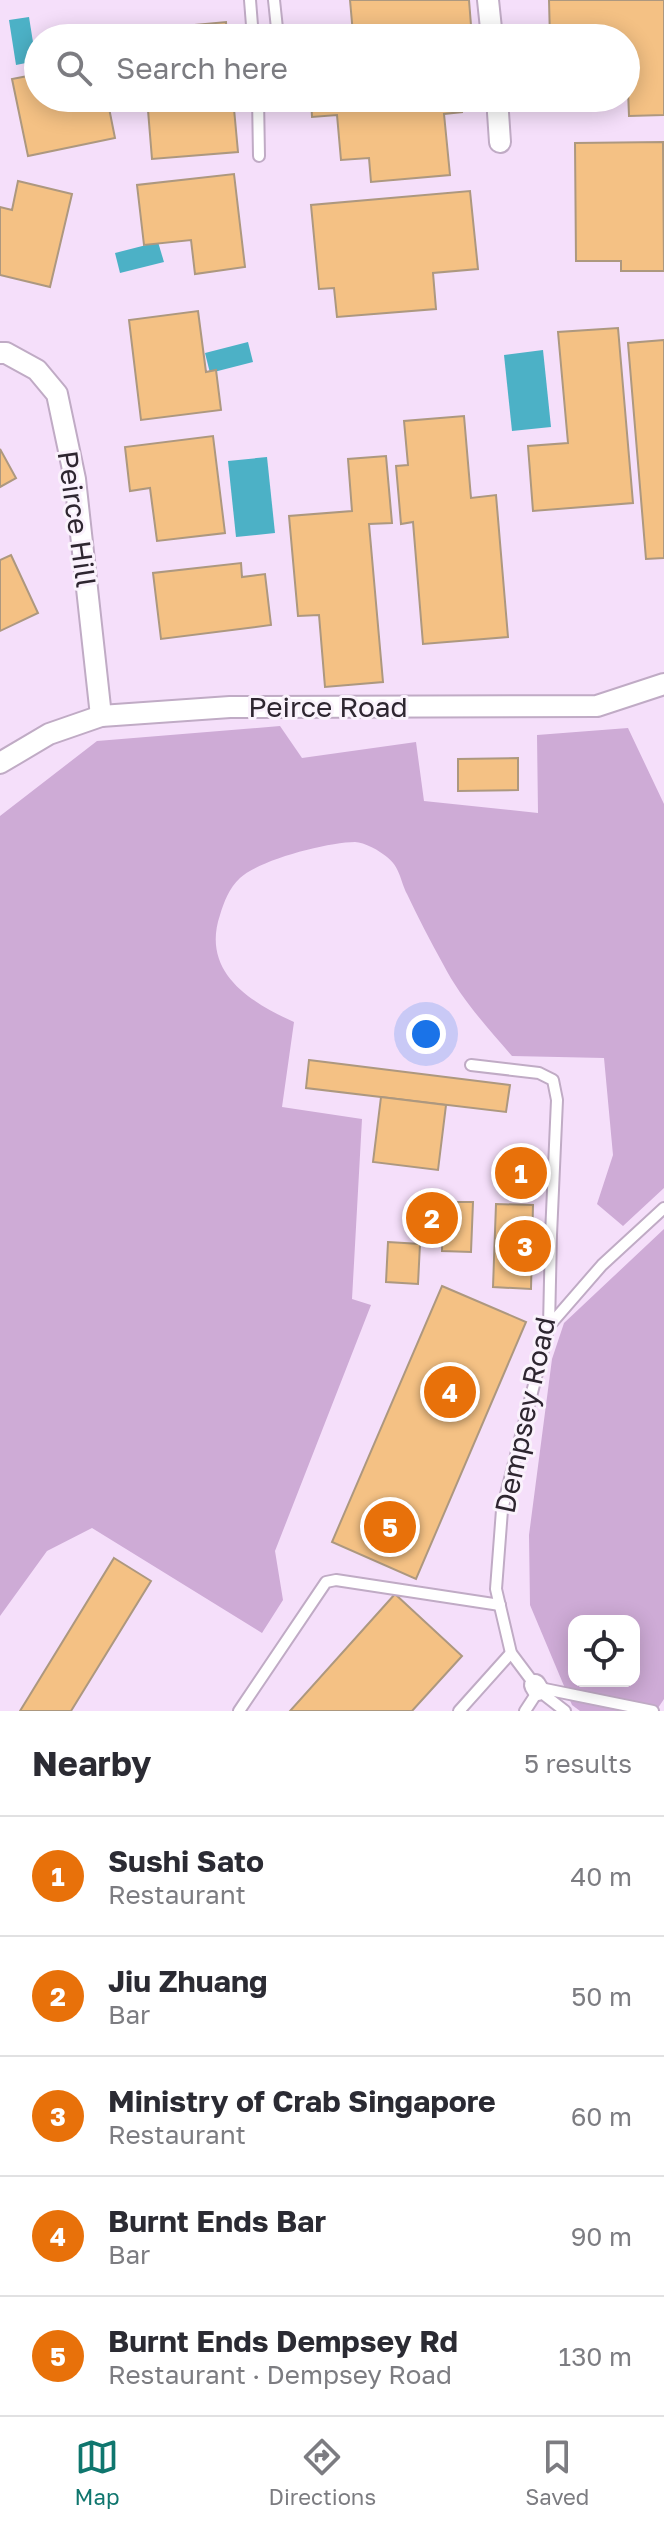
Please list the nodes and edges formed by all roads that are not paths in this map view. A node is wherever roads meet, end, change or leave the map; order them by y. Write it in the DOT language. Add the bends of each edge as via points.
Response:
graph roads {
  1 [pos="250,0"];
  2 [pos="274,0"];
  3 [pos="488,0"];
  4 [pos="252,24"];
  5 [pos="277,24"];
  6 [pos="491,24"];
  7 [pos="258,112"];
  8 [pos="498,112"];
  9 [pos="500,142"];
  10 [pos="259,156"];
  11 [pos="0,353"];
  12 [pos="664,684"];
  13 [pos="101,716"];
  14 [pos="0,763"];
  15 [pos="471,1065"];
  16 [pos="664,1208"];
  17 [pos="549,1326"];
  18 [pos="500,1605"];
  19 [pos="511,1653"];
  20 [pos="537,1688"];
  21 [pos="239,1711"];
  22 [pos="459,1711"];
  23 [pos="525,1711"];
  24 [pos="565,1711"];
  25 [pos="653,1711"];
  1 -- 4 [label="lane"];
  2 -- 5 [label="lane"];
  3 -- 6 [label="street"];
  7 -- 10 [label="lane"];
  8 -- 9 [label="street"];
  11 -- 13 [label="street, Peirce Hill" via="37,370 57,394 75,479"];
  12 -- 13 [label="street, Peirce Road" via="597,706 230,707"];
  13 -- 14 [label="street, Peirce Road" via="49,734"];
  15 -- 17 [label="lane, Dempsey Road" via="539,1073 553,1080 557,1100"];
  16 -- 17 [label="lane" via="602,1265"];
  17 -- 18 [label="lane, Dempsey Road" via="502,1510 496,1589"];
  18 -- 19 [label="lane, Dempsey Road"];
  18 -- 21 [label="lane" via="326,1582"];
  19 -- 20 [label="lane, Dempsey Road"];
  19 -- 22 [label="lane"];
  20 -- 23 [label="lane"];
  20 -- 24 [label="lane, Dempsey Road"];
  20 -- 25 [label="lane"];
}
